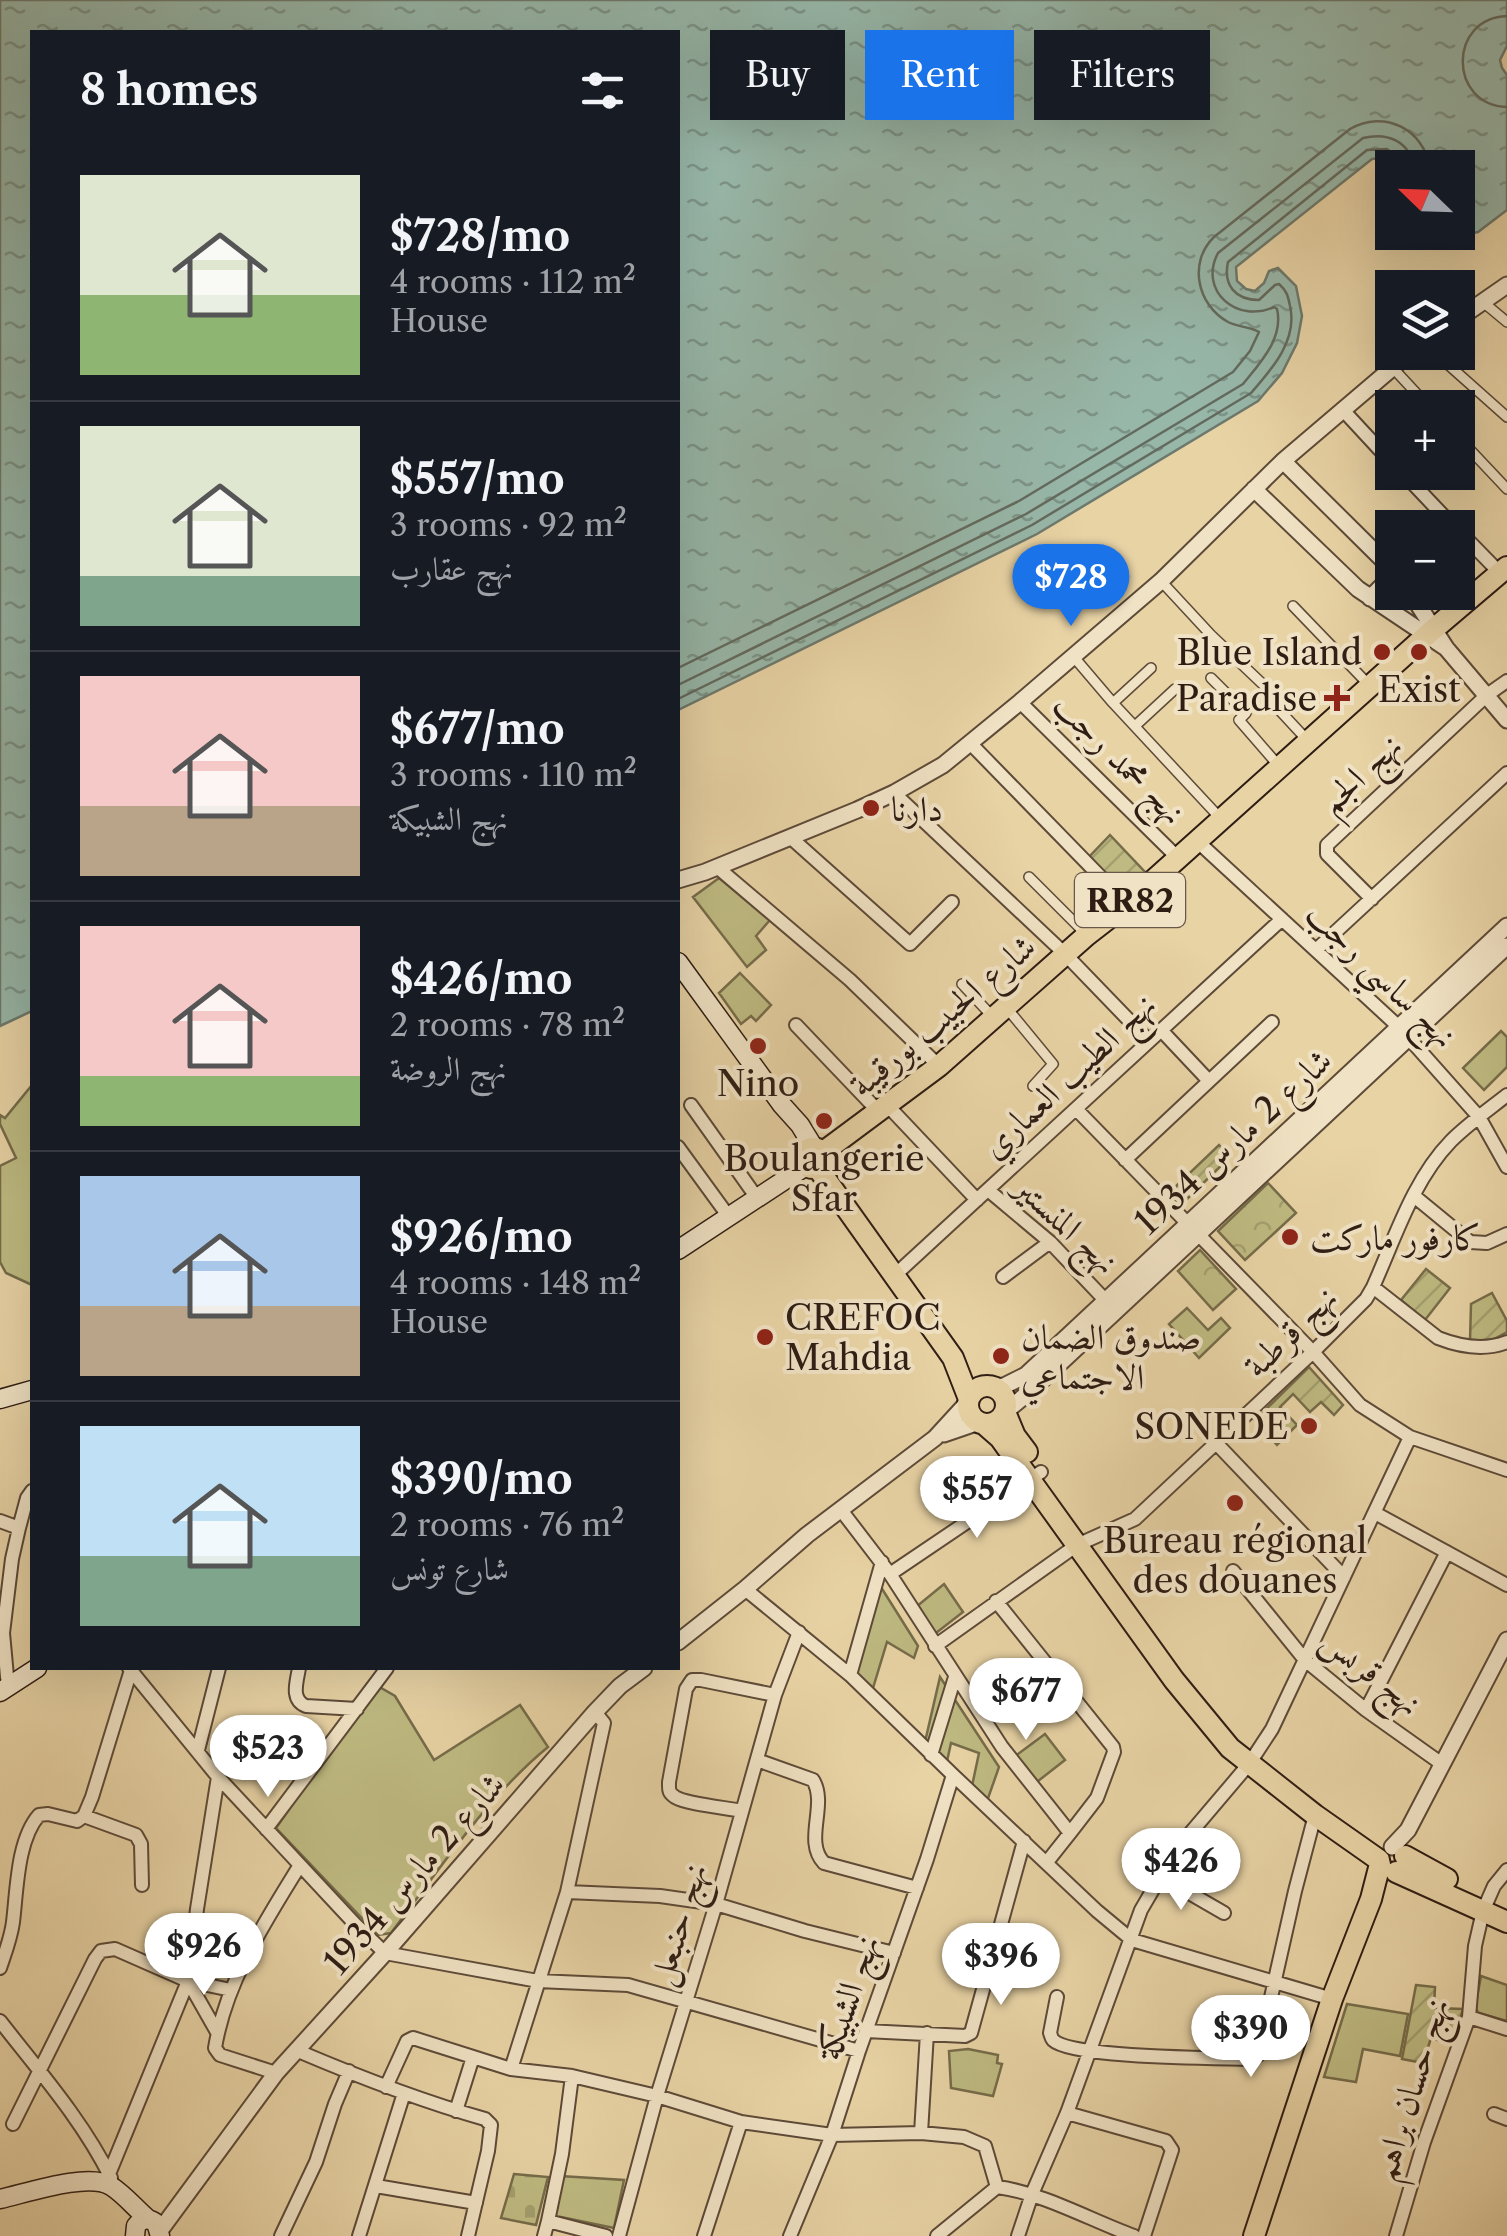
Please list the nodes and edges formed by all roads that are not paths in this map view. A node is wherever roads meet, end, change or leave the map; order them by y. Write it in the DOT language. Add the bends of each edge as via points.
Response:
graph roads {
  1 [pos="1507,284"];
  2 [pos="1483,302"];
  3 [pos="1475,307"];
  4 [pos="1507,322"];
  5 [pos="1390,370"];
  6 [pos="1394,370"];
  7 [pos="1454,370"];
  8 [pos="1413,390"];
  9 [pos="1342,409"];
  10 [pos="1507,417"];
  11 [pos="1375,444"];
  12 [pos="1475,455"];
  13 [pos="1283,461"];
  14 [pos="1254,489"];
  15 [pos="1507,489"];
  16 [pos="1419,490"];
  17 [pos="1438,510"];
  18 [pos="1475,546"];
  19 [pos="1375,555"];
  20 [pos="1503,570"];
  21 [pos="1161,581"];
  22 [pos="1375,592"];
  23 [pos="1370,598"];
  24 [pos="1293,606"];
  25 [pos="1420,610"];
  26 [pos="1431,631"];
  27 [pos="1072,656"];
  28 [pos="1151,668"];
  29 [pos="1211,678"];
  30 [pos="1507,681"];
  31 [pos="1370,686"];
  32 [pos="1174,689"];
  33 [pos="1487,695"];
  34 [pos="1020,702"];
  35 [pos="1113,703"];
  36 [pos="1507,720"];
  37 [pos="1135,726"];
  38 [pos="1308,741"];
  39 [pos="970,743"];
  40 [pos="1280,767"];
  41 [pos="1507,773"];
  42 [pos="894,794"];
  43 [pos="1221,819"];
  44 [pos="790,837"];
  45 [pos="1196,840"];
  46 [pos="1178,857"];
  47 [pos="711,869"];
  48 [pos="1029,877"];
  49 [pos="680,879"];
  50 [pos="680,891"];
  51 [pos="1372,899"];
  52 [pos="952,902"];
  53 [pos="1127,904"];
  54 [pos="1282,919"];
  55 [pos="1507,926"];
  56 [pos="1088,935"];
  57 [pos="1507,946"];
  58 [pos="1316,950"];
  59 [pos="1066,954"];
  60 [pos="680,967"];
  61 [pos="962,984"];
  62 [pos="1000,1013"];
  63 [pos="1272,1022"];
  64 [pos="796,1025"];
  65 [pos="1161,1030"];
  66 [pos="1404,1032"];
  67 [pos="1149,1041"];
  68 [pos="939,1066"];
  69 [pos="1210,1081"];
  70 [pos="1033,1086"];
  71 [pos="1507,1096"];
  72 [pos="691,1105"];
  73 [pos="1076,1108"];
  74 [pos="883,1109"];
  75 [pos="1480,1117"];
  76 [pos="680,1150"];
  77 [pos="812,1158"];
  78 [pos="1125,1160"];
  79 [pos="1507,1167"];
  80 [pos="988,1190"];
  81 [pos="1414,1196"];
  82 [pos="757,1198"];
  83 [pos="977,1200"];
  84 [pos="729,1218"];
  85 [pos="1193,1229"];
  86 [pos="1507,1234"];
  87 [pos="1050,1242"];
  88 [pos="681,1243"];
  89 [pos="894,1276"];
  90 [pos="1003,1277"];
  91 [pos="1374,1288"];
  92 [pos="1106,1301"];
  93 [pos="1507,1342"];
  94 [pos="1313,1352"];
  95 [pos="953,1358"];
  96 [pos="990,1386"];
  97 [pos="30,1390"];
  98 [pos="0,1398"];
  99 [pos="968,1400"];
  100 [pos="1004,1412"];
  101 [pos="981,1423"];
  102 [pos="1410,1437"];
  103 [pos="935,1438"];
  104 [pos="1217,1444"];
  105 [pos="1507,1470"];
  106 [pos="1036,1476"];
  107 [pos="30,1494"];
  108 [pos="841,1510"];
  109 [pos="1375,1513"];
  110 [pos="0,1522"];
  111 [pos="18,1528"];
  112 [pos="1083,1543"];
  113 [pos="1447,1552"];
  114 [pos="886,1568"];
  115 [pos="1233,1571"];
  116 [pos="1344,1577"];
  117 [pos="1507,1586"];
  118 [pos="745,1589"];
  119 [pos="996,1601"];
  120 [pos="799,1632"];
  121 [pos="2,1633"];
  122 [pos="680,1640"];
  123 [pos="1507,1640"];
  124 [pos="935,1646"];
  125 [pos="1305,1660"];
  126 [pos="35,1670"];
  127 [pos="130,1670"];
  128 [pos="131,1670"];
  129 [pos="218,1670"];
  130 [pos="299,1670"];
  131 [pos="376,1670"];
  132 [pos="385,1670"];
  133 [pos="641,1670"];
  134 [pos="850,1675"];
  135 [pos="956,1677"];
  136 [pos="374,1684"];
  137 [pos="4,1689"];
  138 [pos="775,1694"];
  139 [pos="357,1709"];
  140 [pos="1366,1710"];
  141 [pos="595,1712"];
  142 [pos="198,1750"];
  143 [pos="931,1755"];
  144 [pos="1252,1759"];
  145 [pos="756,1760"];
  146 [pos="1442,1764"];
  147 [pos="952,1775"];
  148 [pos="218,1777"];
  149 [pos="742,1811"];
  150 [pos="1316,1815"];
  151 [pos="84,1816"];
  152 [pos="266,1829"];
  153 [pos="1070,1833"];
  154 [pos="1024,1841"];
  155 [pos="1392,1859"];
  156 [pos="1047,1862"];
  157 [pos="300,1865"];
  158 [pos="1507,1870"];
  159 [pos="1160,1876"];
  160 [pos="142,1884"];
  161 [pos="917,1888"];
  162 [pos="567,1892"];
  163 [pos="716,1904"];
  164 [pos="1492,1906"];
  165 [pos="1224,1913"];
  166 [pos="1507,1922"];
  167 [pos="1132,1940"];
  168 [pos="385,1953"];
  169 [pos="894,1953"];
  170 [pos="0,1968"];
  171 [pos="188,1981"];
  172 [pos="538,1981"];
  173 [pos="1276,1982"];
  174 [pos="231,1990"];
  175 [pos="1057,1997"];
  176 [pos="1332,1999"];
  177 [pos="685,2000"];
  178 [pos="1469,2017"];
  179 [pos="0,2021"];
  180 [pos="1507,2028"];
  181 [pos="218,2032"];
  182 [pos="866,2032"];
  183 [pos="927,2033"];
  184 [pos="298,2051"];
  185 [pos="859,2051"];
  186 [pos="1088,2052"];
  187 [pos="473,2057"];
  188 [pos="511,2070"];
  189 [pos="349,2071"];
  190 [pos="40,2072"];
  191 [pos="276,2073"];
  192 [pos="572,2076"];
  193 [pos="386,2087"];
  194 [pos="404,2094"];
  195 [pos="657,2096"];
  196 [pos="456,2111"];
  197 [pos="1067,2113"];
  198 [pos="741,2122"];
  199 [pos="12,2124"];
  200 [pos="921,2133"];
  201 [pos="832,2135"];
  202 [pos="109,2182"];
  203 [pos="376,2186"];
  204 [pos="997,2187"];
  205 [pos="1032,2194"];
  206 [pos="0,2199"];
  207 [pos="476,2204"];
  208 [pos="548,2220"];
  209 [pos="147,2231"];
  210 [pos="600,2235"];
  211 [pos="281,2236"];
  212 [pos="359,2236"];
  213 [pos="468,2236"];
  214 [pos="544,2236"];
  215 [pos="619,2236"];
  216 [pos="704,2236"];
  217 [pos="790,2236"];
  218 [pos="938,2236"];
  219 [pos="1018,2236"];
  220 [pos="1134,2236"];
  221 [pos="1144,2236"];
  222 [pos="1254,2236"];
  223 [pos="1396,2236"];
  1 -- 2 [label="street"];
  2 -- 3 [label="street"];
  2 -- 4 [label="street"];
  5 -- 9 [label="street"];
  6 -- 8 [label="street"];
  7 -- 10 [label="street"];
  9 -- 11 [label="street"];
  9 -- 13 [label="street"];
  12 -- 15 [label="street"];
  13 -- 14 [label="street"];
  13 -- 19 [label="street"];
  14 -- 21 [label="street"];
  14 -- 23 [label="street"];
  16 -- 17 [label="street"];
  18 -- 20 [label="street"];
  20 -- 26 [label="main road, شارع الحبيب بورقيبة / RR82"];
  21 -- 27 [label="street"];
  21 -- 38 [label="street" via="1273,694 1270,700"];
  22 -- 23 [label="street"];
  23 -- 26 [label="street"];
  24 -- 31 [label="street"];
  25 -- 26 [label="street"];
  26 -- 31 [label="main road, شارع الحبيب بورقيبة / RR82"];
  26 -- 33 [label="street"];
  27 -- 34 [label="street"];
  27 -- 35 [label="street"];
  28 -- 35 [label="street"];
  29 -- 40 [label="street" via="1246,712 1240,720"];
  30 -- 33 [label="street"];
  31 -- 38 [label="main road, شارع الحبيب بورقيبة / RR82"];
  32 -- 37 [label="street"];
  33 -- 36 [label="street"];
  33 -- 51 [label="street, نهج الجم" via="1327,845 1327,854"];
  34 -- 39 [label="street"];
  34 -- 46 [label="street, نهج محمد رجب"];
  35 -- 37 [label="street"];
  37 -- 43 [label="street"];
  38 -- 40 [label="main road, شارع الحبيب بورقيبة / RR82"];
  39 -- 42 [label="street"];
  39 -- 53 [label="street"];
  40 -- 43 [label="main road, شارع الحبيب بورقيبة / RR82"];
  41 -- 51 [label="street"];
  42 -- 44 [label="street"];
  42 -- 59 [label="street"];
  43 -- 45 [label="main road, شارع الحبيب بورقيبة / RR82"];
  44 -- 47 [label="street"];
  44 -- 52 [label="street" via="910,944"];
  45 -- 46 [label="main road, شارع الحبيب بورقيبة / RR82"];
  45 -- 54 [label="street, نهج ساسي رجب"];
  46 -- 53 [label="main road, شارع الحبيب بورقيبة / RR82"];
  47 -- 49 [label="street"];
  47 -- 50 [label="street"];
  47 -- 68 [label="street" via="850,980"];
  48 -- 56 [label="street"];
  51 -- 58 [label="street"];
  53 -- 56 [label="main road, شارع الحبيب بورقيبة / RR82"];
  54 -- 58 [label="street, نهج ساسي رجب"];
  54 -- 65 [label="street, نهج الطيب العماري"];
  55 -- 66 [label="street, شارع 2 مارس 1934"];
  56 -- 59 [label="main road, شارع الحبيب بورقيبة / RR82"];
  57 -- 66 [label="street, شارع 2 مارس 1934"];
  58 -- 66 [label="street, نهج ساسي رجب"];
  59 -- 62 [label="main road, شارع الحبيب بورقيبة / RR82"];
  59 -- 67 [label="street"];
  60 -- 77 [label="main road" via="782,1105"];
  61 -- 62 [label="street"];
  62 -- 68 [label="main road, شارع الحبيب بورقيبة / RR82"];
  62 -- 70 [label="street" via="1053,1064"];
  63 -- 69 [label="street"];
  64 -- 74 [label="street"];
  65 -- 67 [label="street, نهج الطيب العماري"];
  65 -- 69 [label="street"];
  66 -- 75 [label="street, نهج ساسي رجب"];
  66 -- 85 [label="street, شارع 2 مارس 1934"];
  67 -- 73 [label="street, نهج الطيب العماري"];
  68 -- 74 [label="main road, شارع الحبيب بورقيبة / RR82"];
  69 -- 78 [label="street"];
  71 -- 75 [label="street, نهج قرطبة"];
  72 -- 82 [label="street"];
  73 -- 78 [label="street"];
  73 -- 80 [label="street, نهج الطيب العماري"];
  74 -- 77 [label="main road, شارع الحبيب بورقيبة / RR82"];
  74 -- 83 [label="street"];
  75 -- 79 [label="street, نهج ساسي رجب"];
  75 -- 81 [label="street, نهج قرطبة" via="1452,1140"];
  76 -- 84 [label="street"];
  77 -- 82 [label="main road, شارع الحبيب بورقيبة / RR82"];
  77 -- 89 [label="main road"];
  78 -- 85 [label="street"];
  80 -- 83 [label="street, نهج الطيب العماري"];
  80 -- 87 [label="street, نهج المنستير"];
  81 -- 86 [label="street" via="1470,1242"];
  81 -- 91 [label="street, نهج قرطبة"];
  82 -- 84 [label="main road, شارع الحبيب بورقيبة / RR82"];
  83 -- 89 [label="street, نهج الطيب العماري"];
  84 -- 88 [label="main road, شارع الحبيب بورقيبة / RR82"];
  85 -- 92 [label="street, شارع 2 مارس 1934"];
  85 -- 94 [label="street"];
  85 -- 100 [label="street, شارع 2 مارس 1934"];
  87 -- 90 [label="street"];
  87 -- 92 [label="street, نهج المنستير"];
  89 -- 95 [label="main road"];
  91 -- 93 [label="street" via="1450,1342 1479,1348"];
  91 -- 94 [label="street, نهج قرطبة"];
  92 -- 96 [label="street, شارع 2 مارس 1934" via="1026,1376"];
  94 -- 102 [label="street" via="1360,1404"];
  94 -- 104 [label="street, نهج قرطبة"];
  95 -- 96 [label="main road"];
  95 -- 99 [label="main road"];
  96 -- 99 [label="main road"];
  96 -- 100 [label="main road" via="1003,1394"];
  97 -- 98 [label="main road"];
  99 -- 101 [label="main road" via="970,1414"];
  99 -- 103 [label="street"];
  100 -- 101 [label="main road" via="996,1422"];
  100 -- 106 [label="main road"];
  101 -- 103 [label="street"];
  101 -- 106 [label="main road"];
  102 -- 105 [label="street"];
  102 -- 109 [label="street"];
  103 -- 108 [label="street"];
  104 -- 112 [label="street, نهج قرطبة" via="1135,1518"];
  104 -- 116 [label="street"];
  106 -- 112 [label="main road"];
  106 -- 114 [label="street"];
  107 -- 111 [label="street"];
  108 -- 114 [label="street"];
  108 -- 118 [label="street"];
  109 -- 113 [label="street"];
  109 -- 116 [label="street"];
  110 -- 111 [label="street"];
  111 -- 121 [label="street"];
  112 -- 119 [label="street, نهج قرطبة"];
  112 -- 144 [label="main road" via="1178,1676"];
  113 -- 117 [label="street"];
  113 -- 140 [label="street"];
  114 -- 124 [label="street"];
  114 -- 134 [label="street"];
  115 -- 125 [label="street, نهج قربس"];
  116 -- 125 [label="street"];
  118 -- 120 [label="street"];
  118 -- 122 [label="street"];
  119 -- 124 [label="street, نهج قرطبة"];
  119 -- 153 [label="street" via="1113,1747 1098,1798"];
  120 -- 134 [label="street"];
  120 -- 138 [label="street, نهج حنبعل"];
  121 -- 137 [label="street"];
  123 -- 146 [label="street"];
  124 -- 135 [label="street"];
  125 -- 140 [label="street, نهج قربس"];
  125 -- 144 [label="street"];
  126 -- 137 [label="main road"];
  127 -- 151 [label="street"];
  128 -- 142 [label="street"];
  129 -- 142 [label="street"];
  130 -- 139 [label="street" via="300,1704"];
  131 -- 136 [label="street"];
  132 -- 136 [label="street"];
  133 -- 141 [label="street, شارع 2 مارس 1934"];
  134 -- 143 [label="street"];
  135 -- 143 [label="street"];
  135 -- 153 [label="street"];
  136 -- 139 [label="street"];
  138 -- 145 [label="street, نهج حنبعل"];
  138 -- 149 [label="street" via="701,1680 686,1689 669,1791"];
  139 -- 152 [label="street"];
  140 -- 146 [label="street, نهج قربس"];
  141 -- 162 [label="street" via="604,1723"];
  141 -- 168 [label="street, شارع 2 مارس 1934"];
  142 -- 148 [label="street"];
  143 -- 147 [label="street"];
  144 -- 150 [label="main road"];
  144 -- 155 [label="main road"];
  144 -- 159 [label="street"];
  145 -- 149 [label="street, نهج حنبعل"];
  145 -- 161 [label="street" via="816,1783 815,1848 824,1863"];
  146 -- 155 [label="street"];
  147 -- 154 [label="street"];
  147 -- 161 [label="street, نهج الشبيكة"];
  148 -- 152 [label="street"];
  148 -- 171 [label="street"];
  149 -- 163 [label="street, نهج حنبعل"];
  150 -- 155 [label="main road"];
  150 -- 173 [label="street"];
  151 -- 160 [label="street" via="136,1835"];
  151 -- 170 [label="street" via="77,1821 39,1815 34,1822 18,1868"];
  152 -- 157 [label="street"];
  153 -- 156 [label="street"];
  154 -- 156 [label="street"];
  154 -- 183 [label="street" via="972,2033"];
  155 -- 164 [label="main road"];
  155 -- 176 [label="main road"];
  156 -- 167 [label="street"];
  157 -- 168 [label="street"];
  157 -- 174 [label="street"];
  158 -- 164 [label="street" via="1494,1886"];
  159 -- 165 [label="street"];
  159 -- 167 [label="street"];
  161 -- 169 [label="street, نهج الشبيكة"];
  162 -- 163 [label="street"];
  162 -- 172 [label="street"];
  163 -- 169 [label="street"];
  163 -- 177 [label="street, نهج حنبعل"];
  164 -- 166 [label="main road"];
  164 -- 178 [label="street, نهج حسان براهم" via="1475,1946"];
  167 -- 173 [label="street"];
  167 -- 186 [label="street"];
  168 -- 172 [label="street"];
  168 -- 184 [label="street, شارع 2 مارس 1934"];
  169 -- 182 [label="street, نهج الشبيكة"];
  171 -- 174 [label="street"];
  171 -- 181 [label="street"];
  171 -- 190 [label="street" via="115,1949 101,1951"];
  171 -- 202 [label="street"];
  172 -- 177 [label="street" via="628,1985"];
  172 -- 188 [label="street"];
  173 -- 176 [label="street"];
  173 -- 186 [label="street" via="1261,2050 1253,2058"];
  174 -- 181 [label="street"];
  175 -- 186 [label="street" via="1051,2038"];
  176 -- 222 [label="main road"];
  177 -- 185 [label="street"];
  177 -- 195 [label="street, نهج حنبعل"];
  178 -- 180 [label="street"];
  178 -- 223 [label="street, نهج حسان براهم"];
  179 -- 190 [label="street"];
  181 -- 191 [label="street" via="214,2048 220,2055"];
  182 -- 183 [label="street"];
  182 -- 185 [label="street, نهج الشبيكة"];
  183 -- 200 [label="street"];
  184 -- 189 [label="street"];
  184 -- 191 [label="street, شارع 2 مارس 1934"];
  185 -- 201 [label="street, نهج الشبيكة"];
  186 -- 197 [label="street"];
  187 -- 188 [label="street"];
  187 -- 193 [label="street" via="412,2038"];
  187 -- 196 [label="street"];
  188 -- 192 [label="street"];
  189 -- 193 [label="street"];
  189 -- 211 [label="street"];
  190 -- 199 [label="street"];
  190 -- 202 [label="street" via="99,2154"];
  191 -- 209 [label="street, شارع 2 مارس 1934" via="202,2173"];
  192 -- 195 [label="street"];
  192 -- 208 [label="street"];
  193 -- 194 [label="street"];
  194 -- 196 [label="street"];
  194 -- 203 [label="street"];
  195 -- 198 [label="street"];
  195 -- 215 [label="street, نهج حنبعل"];
  196 -- 207 [label="street" via="491,2125"];
  197 -- 205 [label="street"];
  197 -- 221 [label="street" via="1170,2146"];
  198 -- 201 [label="street"];
  198 -- 216 [label="street"];
  200 -- 201 [label="street"];
  200 -- 204 [label="street" via="982,2142"];
  201 -- 217 [label="street, نهج الشبيكة"];
  202 -- 206 [label="main road"];
  202 -- 209 [label="main road"];
  203 -- 207 [label="street"];
  203 -- 212 [label="street"];
  204 -- 205 [label="street"];
  204 -- 218 [label="street"];
  205 -- 219 [label="street"];
  205 -- 220 [label="street"];
  207 -- 213 [label="street"];
  208 -- 210 [label="street"];
  208 -- 214 [label="street"];
}
